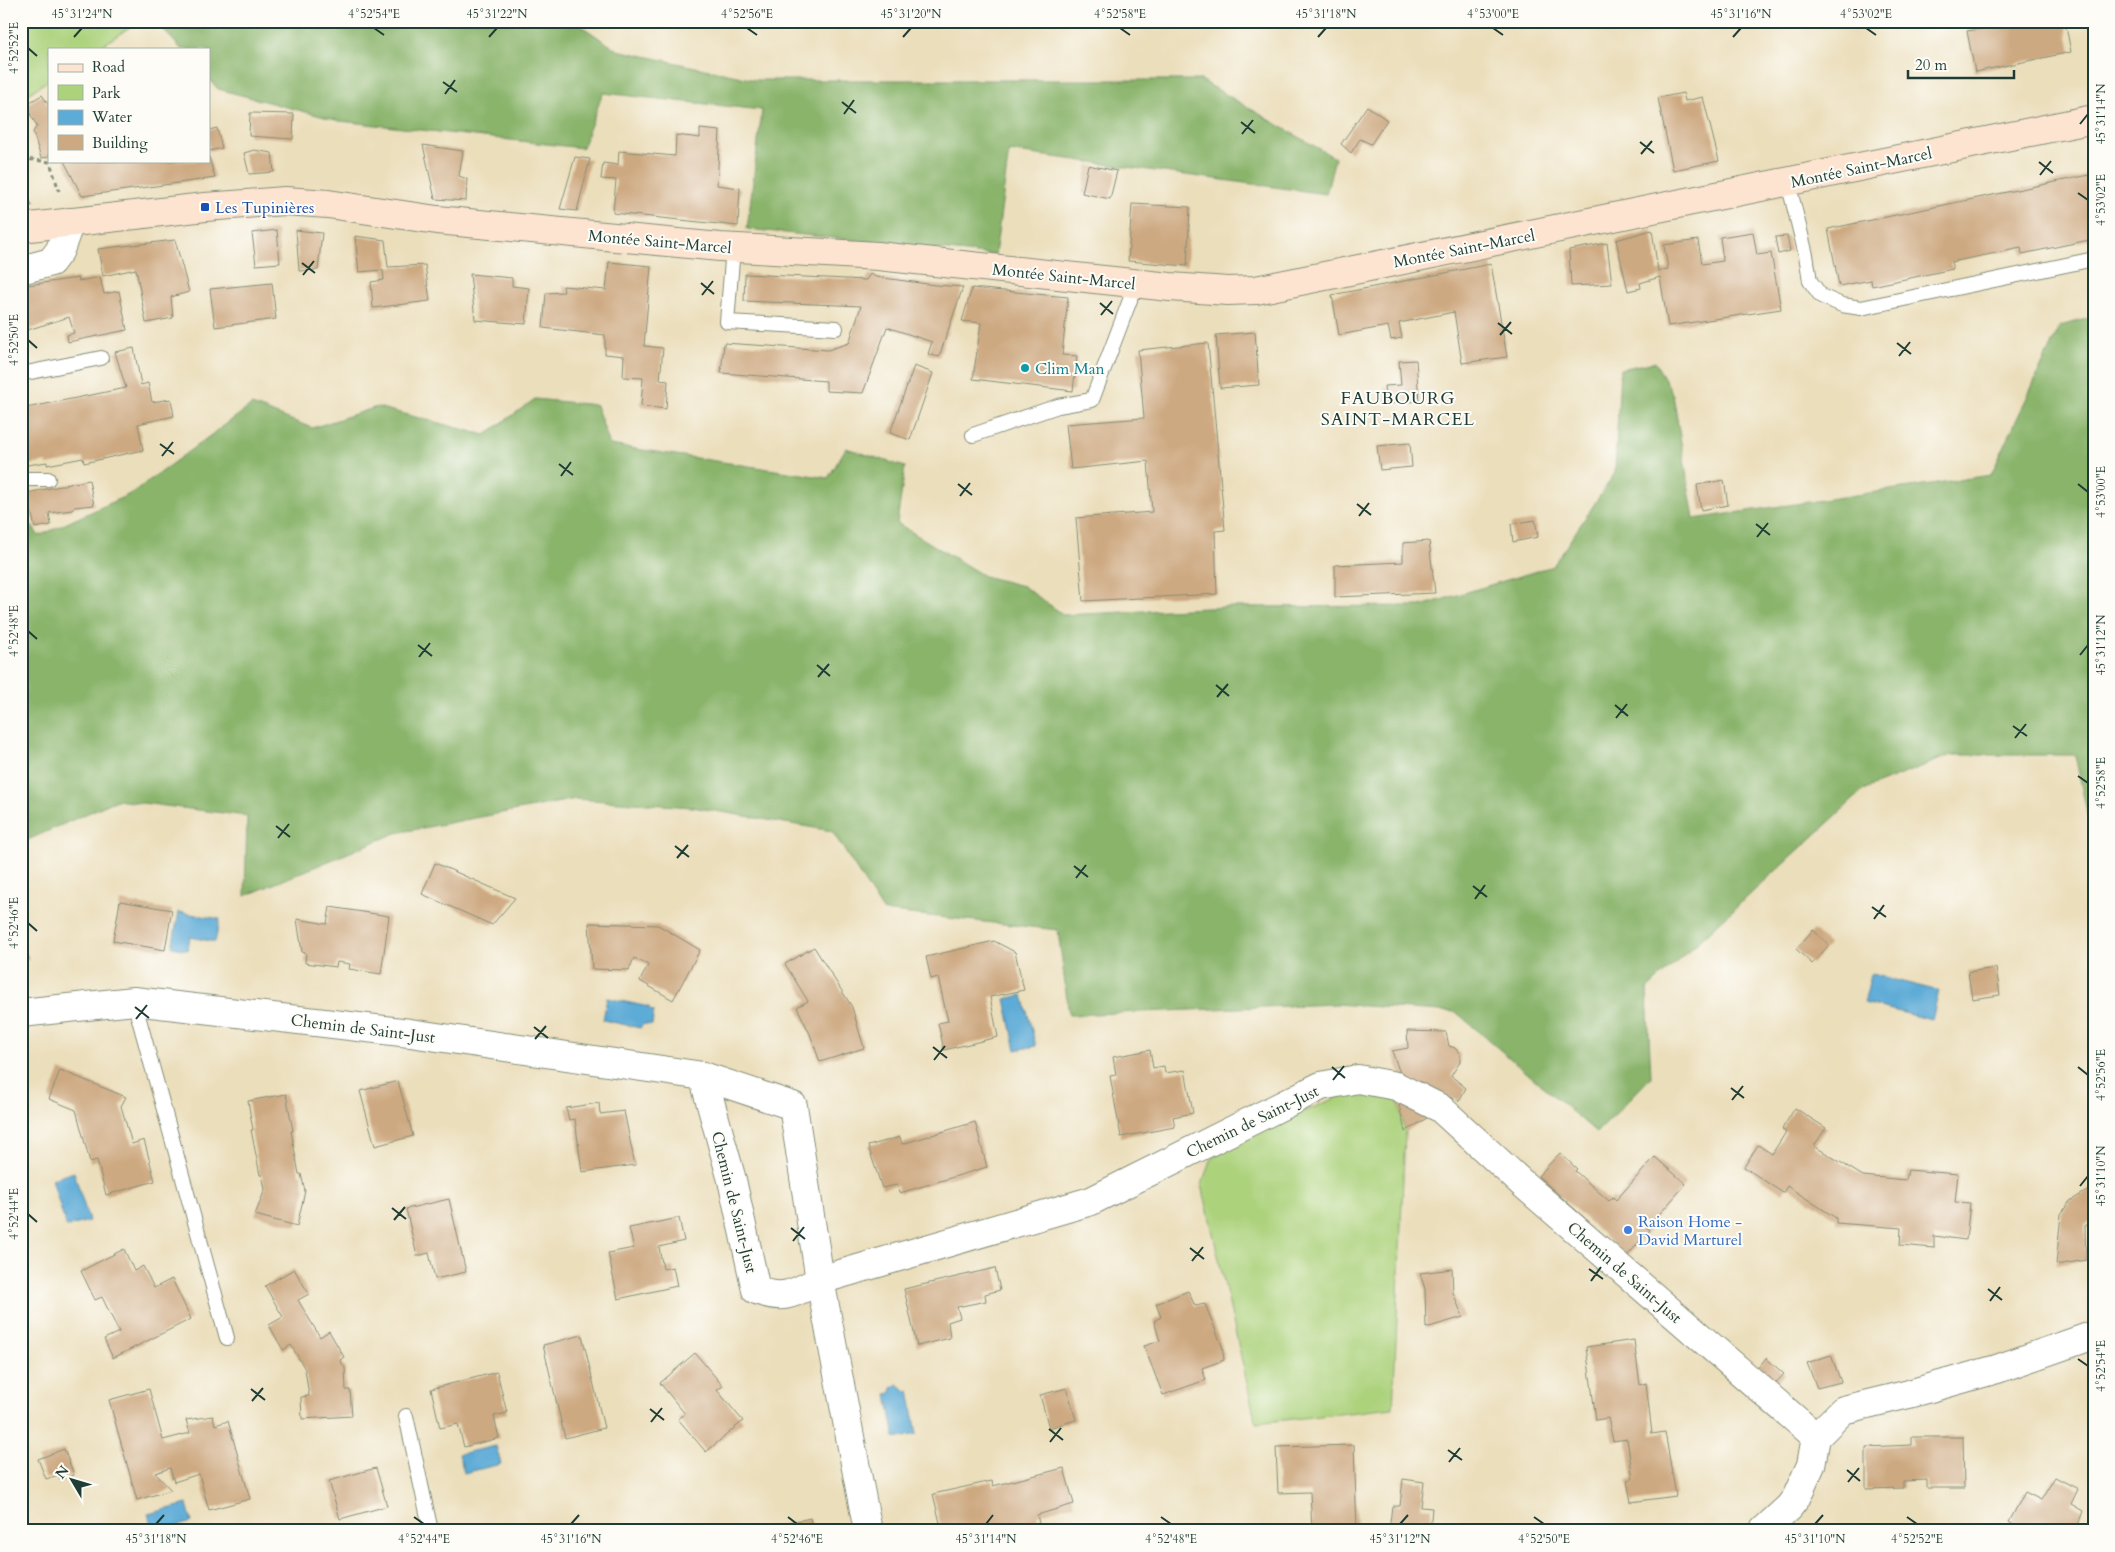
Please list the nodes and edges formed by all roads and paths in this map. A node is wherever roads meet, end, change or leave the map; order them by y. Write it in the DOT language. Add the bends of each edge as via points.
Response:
graph roads {
  1 [pos="2094,119"];
  2 [pos="21,139"];
  3 [pos="48,162"];
  4 [pos="50,162"];
  5 [pos="1788,182"];
  6 [pos="70,222"];
  7 [pos="21,228"];
  8 [pos="733,248"];
  9 [pos="2094,259"];
  10 [pos="21,270"];
  11 [pos="1133,283"];
  12 [pos="836,328"];
  13 [pos="101,358"];
  14 [pos="21,374"];
  15 [pos="973,435"];
  16 [pos="21,479"];
  17 [pos="48,479"];
  18 [pos="134,1001"];
  19 [pos="21,1013"];
  20 [pos="703,1076"];
  21 [pos="820,1280"];
  22 [pos="2094,1335"];
  23 [pos="227,1338"];
  24 [pos="406,1416"];
  25 [pos="1816,1437"];
  26 [pos="431,1531"];
  27 [pos="868,1531"];
  28 [pos="1763,1531"];
  1 -- 5 [label="main road, Montée Saint-Marcel"];
  2 -- 3 [label="path" via="27,159"];
  4 -- 6 [label="path"];
  5 -- 9 [label="lane" via="1810,281 1821,296 1842,304 1861,308"];
  5 -- 11 [label="main road, Montée Saint-Marcel" via="1256,290 1228,291"];
  6 -- 7 [label="main road, Montée Saint-Marcel"];
  6 -- 8 [label="main road, Montée Saint-Marcel" via="285,202"];
  6 -- 10 [label="street" via="60,250 51,262"];
  8 -- 11 [label="main road, Montée Saint-Marcel" via="878,256"];
  8 -- 12 [label="lane" via="727,322"];
  11 -- 15 [label="lane" via="1130,300 1092,400 1058,406"];
  13 -- 14 [label="lane"];
  16 -- 17 [label="lane"];
  18 -- 19 [label="street, Chemin de Saint-Just"];
  18 -- 20 [label="street, Chemin de Saint-Just" via="410,1033"];
  18 -- 23 [label="lane"];
  20 -- 21 [label="street, Chemin de Saint-Just" via="793,1106"];
  20 -- 21 [label="street, Chemin de Saint-Just" via="732,1180 756,1290 774,1297 796,1292"];
  21 -- 25 [label="street, Chemin de Saint-Just" via="1091,1201 1321,1086 1358,1080 1396,1086 1440,1108 1523,1184"];
  21 -- 27 [label="street, Chemin de Saint-Just"];
  22 -- 25 [label="street" via="1998,1369 1843,1410"];
  24 -- 26 [label="lane"];
  25 -- 28 [label="street" via="1811,1465 1796,1498"];
}
